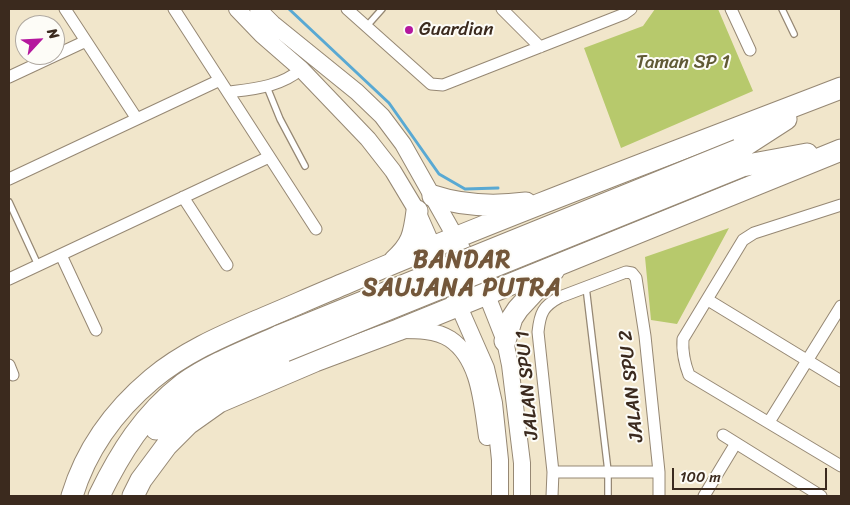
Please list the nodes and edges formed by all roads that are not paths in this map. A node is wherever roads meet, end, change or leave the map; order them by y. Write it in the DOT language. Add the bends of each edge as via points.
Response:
graph roads {
  1 [pos="65,9"];
  2 [pos="174,9"];
  3 [pos="237,9"];
  4 [pos="258,9"];
  5 [pos="347,9"];
  6 [pos="382,9"];
  7 [pos="502,9"];
  8 [pos="631,9"];
  9 [pos="731,9"];
  10 [pos="782,9"];
  11 [pos="366,27"];
  12 [pos="794,34"];
  13 [pos="86,41"];
  14 [pos="540,47"];
  15 [pos="750,50"];
  16 [pos="301,69"];
  17 [pos="9,77"];
  18 [pos="220,80"];
  19 [pos="267,87"];
  20 [pos="835,90"];
  21 [pos="228,92"];
  22 [pos="137,119"];
  23 [pos="841,149"];
  24 [pos="269,157"];
  25 [pos="740,158"];
  26 [pos="305,166"];
  27 [pos="9,179"];
  28 [pos="433,196"];
  29 [pos="184,197"];
  30 [pos="556,198"];
  31 [pos="9,202"];
  32 [pos="841,205"];
  33 [pos="417,211"];
  34 [pos="316,229"];
  35 [pos="456,238"];
  36 [pos="432,247"];
  37 [pos="61,255"];
  38 [pos="392,263"];
  39 [pos="561,263"];
  40 [pos="227,265"];
  41 [pos="38,266"];
  42 [pos="632,273"];
  43 [pos="9,279"];
  44 [pos="586,287"];
  45 [pos="486,294"];
  46 [pos="708,300"];
  47 [pos="458,304"];
  48 [pos="841,306"];
  49 [pos="96,330"];
  50 [pos="398,330"];
  51 [pos="505,340"];
  52 [pos="282,344"];
  53 [pos="807,360"];
  54 [pos="841,381"];
  55 [pos="768,422"];
  56 [pos="723,435"];
  57 [pos="736,443"];
  58 [pos="841,466"];
  59 [pos="608,471"];
  60 [pos="553,472"];
  61 [pos="659,472"];
  62 [pos="500,493"];
  63 [pos="72,496"];
  64 [pos="99,496"];
  65 [pos="112,496"];
  66 [pos="133,496"];
  67 [pos="522,496"];
  68 [pos="552,496"];
  69 [pos="608,496"];
  70 [pos="659,496"];
  71 [pos="704,496"];
  72 [pos="821,496"];
  1 -- 13 [label="street"];
  2 -- 18 [label="street"];
  3 -- 16 [label="main road"];
  4 -- 28 [label="main road" via="382,116"];
  5 -- 11 [label="street"];
  6 -- 11 [label="lane"];
  7 -- 14 [label="street"];
  8 -- 14 [label="street"];
  9 -- 15 [label="street"];
  10 -- 12 [label="lane"];
  11 -- 14 [label="street" via="437,86"];
  13 -- 17 [label="street"];
  13 -- 22 [label="street"];
  16 -- 19 [label="street"];
  16 -- 33 [label="main road" via="368,139 393,171"];
  18 -- 21 [label="street"];
  18 -- 22 [label="street"];
  19 -- 21 [label="street"];
  19 -- 26 [label="lane"];
  20 -- 25 [label="highway"];
  20 -- 30 [label="highway"];
  21 -- 24 [label="street"];
  22 -- 27 [label="street"];
  23 -- 25 [label="highway"];
  23 -- 39 [label="highway"];
  24 -- 29 [label="street"];
  24 -- 34 [label="street"];
  25 -- 52 [label="highway, bridge"];
  28 -- 30 [label="highway" via="469,205 510,205"];
  28 -- 35 [label="main road"];
  29 -- 37 [label="street"];
  29 -- 40 [label="street"];
  30 -- 35 [label="highway"];
  31 -- 41 [label="lane"];
  32 -- 46 [label="street" via="743,240"];
  33 -- 36 [label="main road"];
  33 -- 38 [label="highway" via="412,241"];
  35 -- 36 [label="highway"];
  35 -- 45 [label="main road"];
  36 -- 38 [label="highway"];
  36 -- 47 [label="main road"];
  37 -- 41 [label="street"];
  37 -- 49 [label="street"];
  38 -- 63 [label="highway" via="216,339 187,354 152,379 105,429 88,457"];
  39 -- 45 [label="highway"];
  39 -- 51 [label="highway" via="518,309"];
  41 -- 43 [label="street"];
  42 -- 44 [label="street, JALAN SPU 1" via="626,272"];
  42 -- 61 [label="street, JALAN SPU 2" via="636,278 645,336"];
  44 -- 59 [label="lane"];
  44 -- 60 [label="street, JALAN SPU 1" via="550,302 540,318 538,332"];
  45 -- 47 [label="highway"];
  45 -- 51 [label="main road"];
  46 -- 53 [label="street"];
  46 -- 55 [label="street" via="683,339 685,365 690,374"];
  47 -- 50 [label="highway"];
  47 -- 62 [label="main road" via="486,368 494,403"];
  48 -- 53 [label="street"];
  50 -- 62 [label="main road" via="427,332 449,338 470,363 478,382 492,474"];
  50 -- 66 [label="highway" via="219,402 188,424 167,445"];
  51 -- 67 [label="main road" via="522,463"];
  52 -- 64 [label="highway" via="222,362 184,384 136,432"];
  52 -- 65 [label="highway" via="168,416 122,472"];
  53 -- 54 [label="street"];
  53 -- 55 [label="street"];
  55 -- 58 [label="street"];
  56 -- 57 [label="street"];
  57 -- 71 [label="street"];
  57 -- 72 [label="street"];
  59 -- 60 [label="street"];
  59 -- 61 [label="street"];
  59 -- 69 [label="lane"];
  60 -- 68 [label="street, JALAN SPU 1"];
  61 -- 70 [label="street, JALAN SPU 2"];
}
